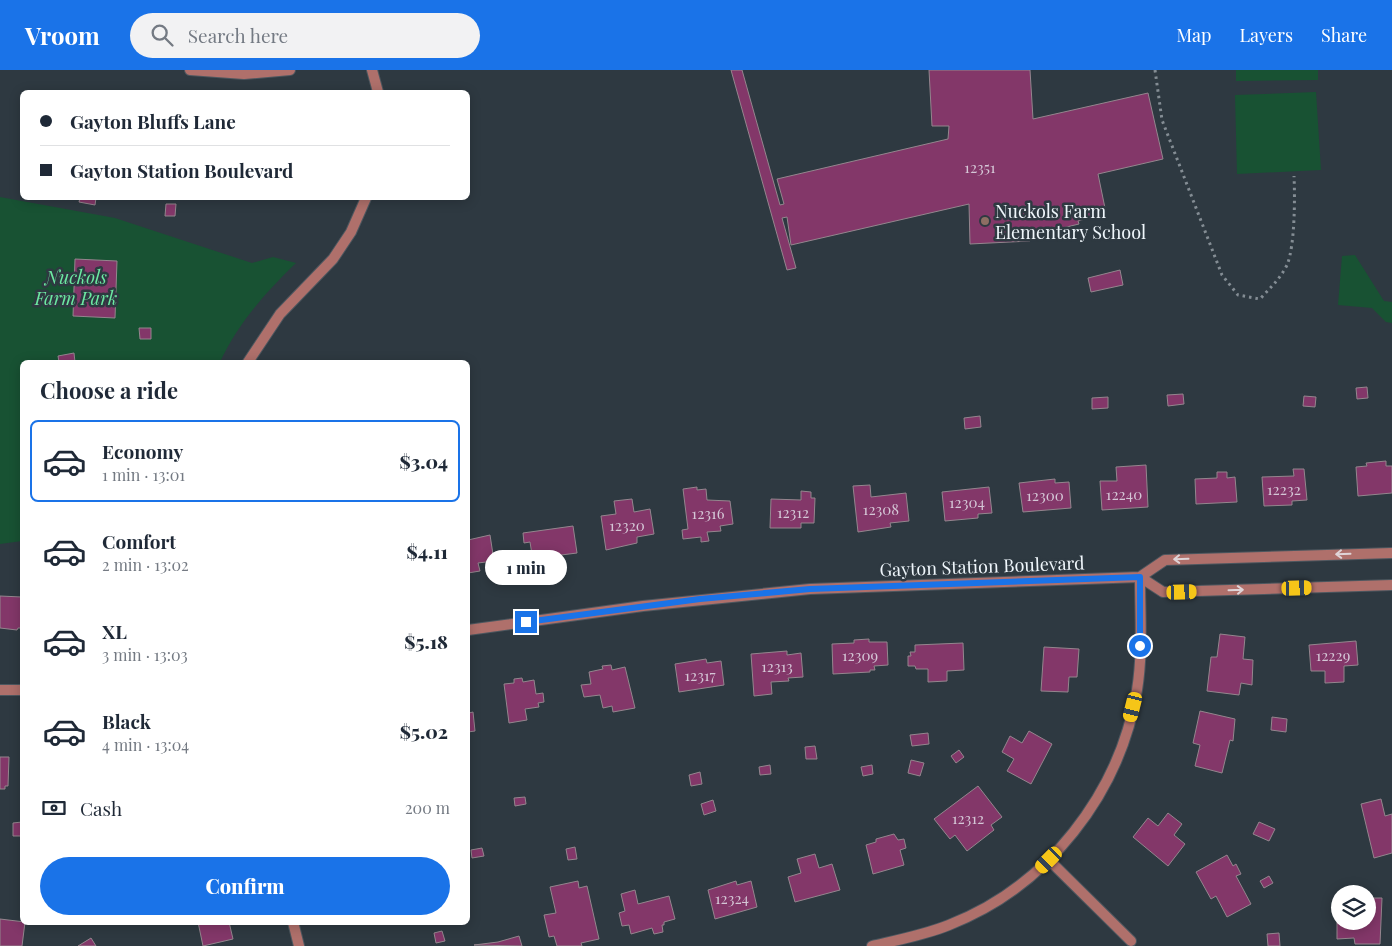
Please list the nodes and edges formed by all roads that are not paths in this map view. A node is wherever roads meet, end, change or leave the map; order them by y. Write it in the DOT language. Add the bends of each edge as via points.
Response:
graph roads {
  1 [pos="190,70"];
  2 [pos="290,70"];
  3 [pos="372,70"];
  4 [pos="377,90"];
  5 [pos="365,200"];
  6 [pos="249,360"];
  7 [pos="1392,553"];
  8 [pos="1140,577"];
  9 [pos="1392,585"];
  10 [pos="470,630"];
  11 [pos="0,690"];
  12 [pos="20,690"];
  13 [pos="1049,860"];
  14 [pos="294,925"];
  15 [pos="1131,941"];
  16 [pos="299,946"];
  17 [pos="872,946"];
  1 -- 2 [label="street" via="244,74"];
  3 -- 4 [label="street"];
  5 -- 6 [label="street" via="351,232 333,259 280,314"];
  7 -- 8 [label="street, one-way" via="1166,560"];
  8 -- 9 [label="street, one-way" via="1164,592"];
  8 -- 10 [label="street, Gayton Station Boulevard" via="810,589 643,606"];
  8 -- 13 [label="street" via="1140,663 1124,741 1102,790 1078,826"];
  11 -- 12 [label="street"];
  13 -- 15 [label="street"];
  13 -- 17 [label="street" via="1032,877 987,907 950,925"];
  14 -- 16 [label="street"];
}
